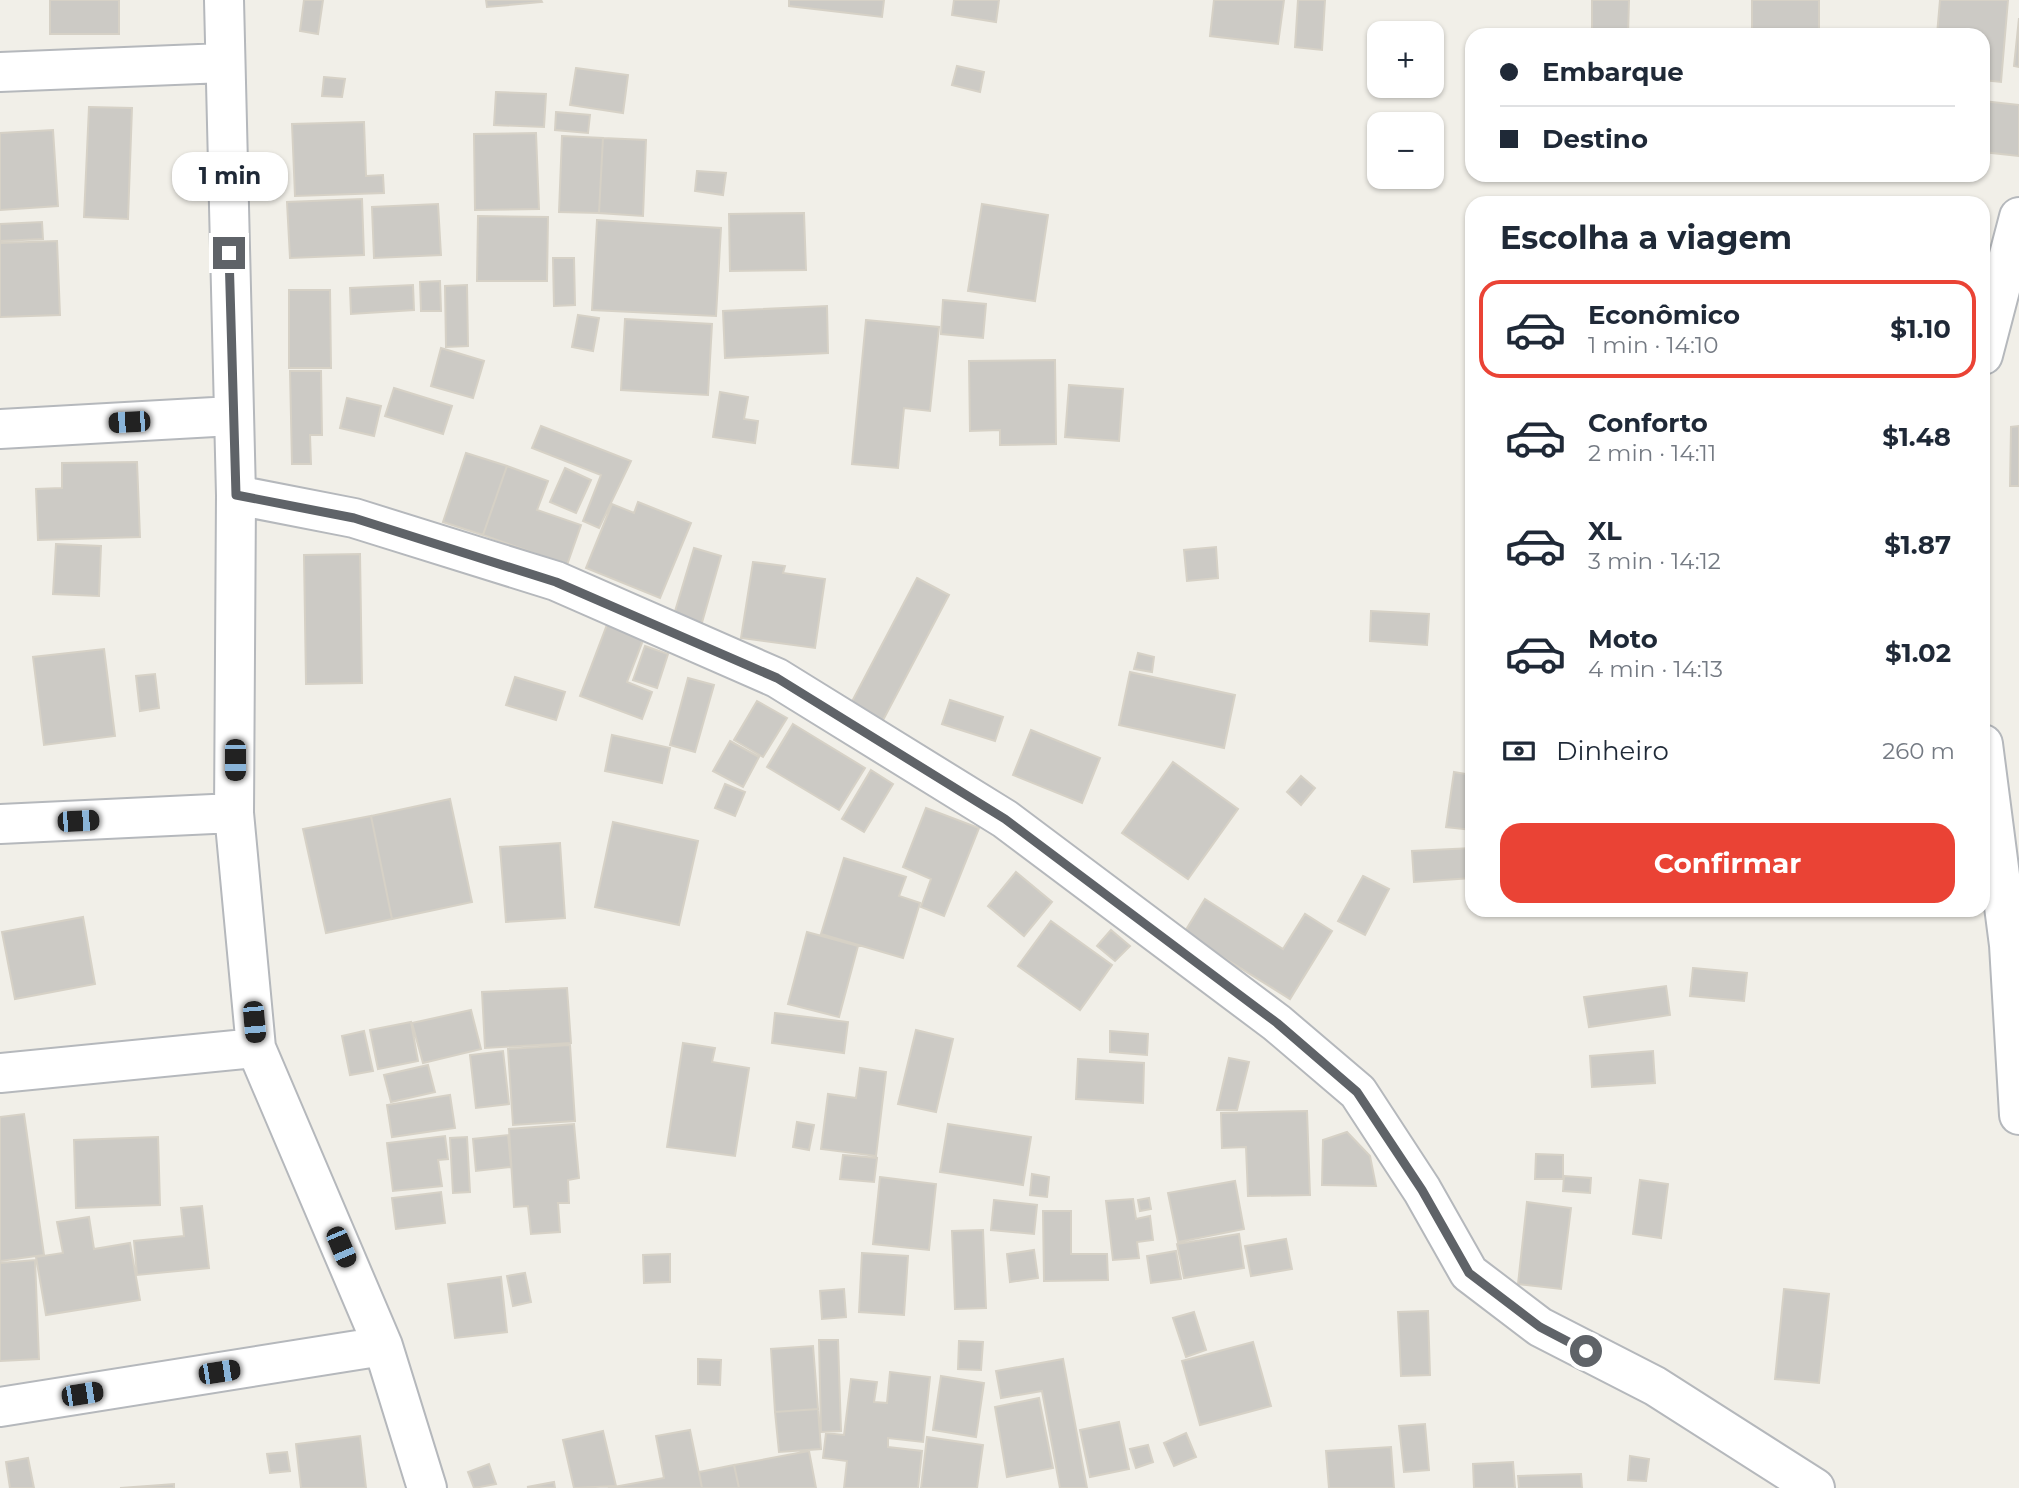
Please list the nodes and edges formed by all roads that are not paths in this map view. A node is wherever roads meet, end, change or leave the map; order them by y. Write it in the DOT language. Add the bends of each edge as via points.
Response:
graph roads {
  1 [pos="224,0"];
  2 [pos="224,63"];
  3 [pos="0,72"];
  4 [pos="2019,217"];
  5 [pos="1990,328"];
  6 [pos="232,416"];
  7 [pos="0,429"];
  8 [pos="236,495"];
  9 [pos="1990,798"];
  10 [pos="234,813"];
  11 [pos="0,824"];
  12 [pos="256,1048"];
  13 [pos="0,1073"];
  14 [pos="2019,1115"];
  15 [pos="383,1346"];
  16 [pos="0,1407"];
  17 [pos="427,1488"];
  18 [pos="1815,1488"];
  1 -- 2 [label="street"];
  2 -- 3 [label="street"];
  2 -- 6 [label="street"];
  4 -- 5 [label="street"];
  6 -- 7 [label="street"];
  6 -- 8 [label="street"];
  8 -- 10 [label="street"];
  8 -- 18 [label="street" via="354,518 556,582 777,678 1005,819 1277,1023 1357,1092 1422,1190 1469,1273 1540,1327 1655,1386"];
  9 -- 14 [label="street" via="2009,945"];
  10 -- 11 [label="street"];
  10 -- 12 [label="street"];
  12 -- 13 [label="street"];
  12 -- 15 [label="street"];
  15 -- 16 [label="street"];
  15 -- 17 [label="street"];
}
